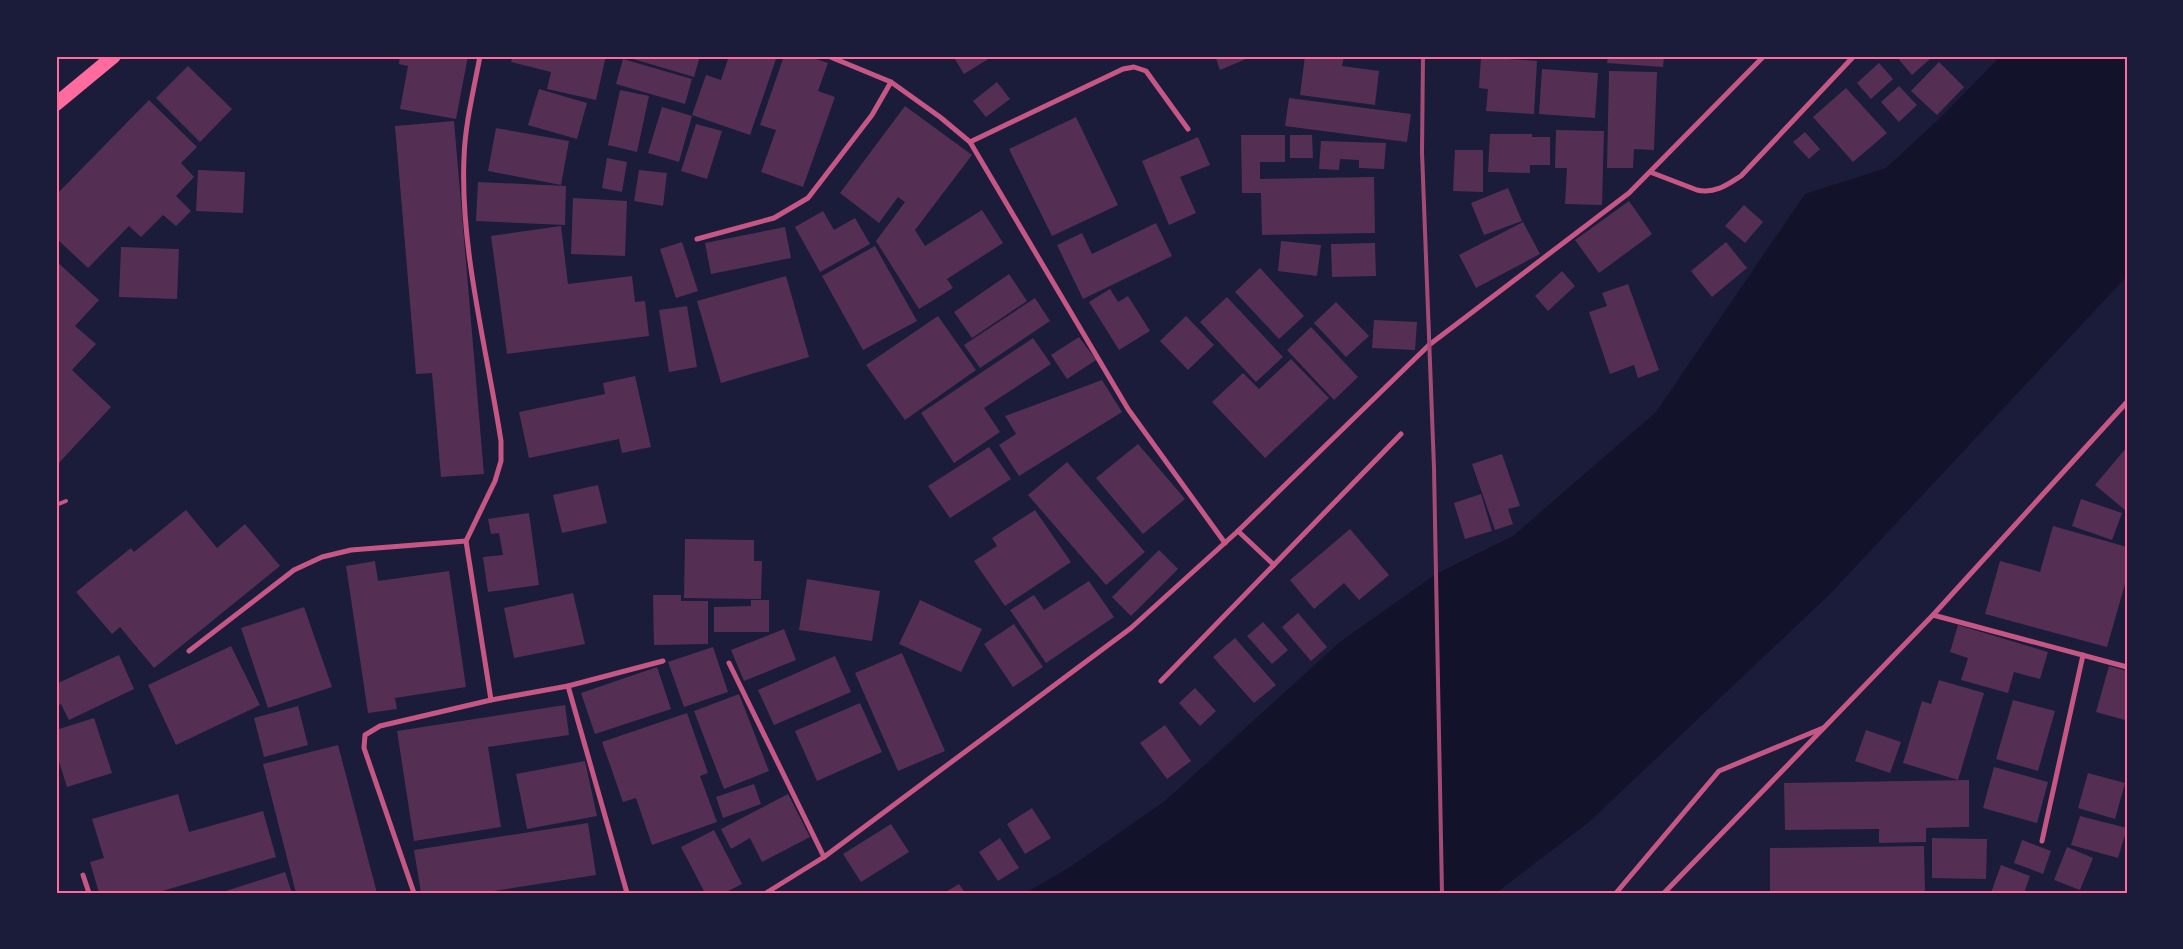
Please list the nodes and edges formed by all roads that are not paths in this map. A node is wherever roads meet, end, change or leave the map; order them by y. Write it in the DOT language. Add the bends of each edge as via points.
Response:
graph roads {
  1 [pos="114,56"];
  2 [pos="480,56"];
  3 [pos="828,56"];
  4 [pos="1764,56"];
  5 [pos="1854,56"];
  6 [pos="891,82"];
  7 [pos="56,104"];
  8 [pos="1188,129"];
  9 [pos="970,142"];
  10 [pos="1650,172"];
  11 [pos="697,239"];
  12 [pos="2127,402"];
  13 [pos="1401,434"];
  14 [pos="66,501"];
  15 [pos="56,505"];
  16 [pos="1238,531"];
  17 [pos="466,541"];
  18 [pos="1225,542"];
  19 [pos="1274,565"];
  20 [pos="1933,616"];
  21 [pos="189,651"];
  22 [pos="2083,655"];
  23 [pos="663,661"];
  24 [pos="729,664"];
  25 [pos="2127,667"];
  26 [pos="1161,681"];
  27 [pos="568,686"];
  28 [pos="491,700"];
  29 [pos="1825,727"];
  30 [pos="2042,841"];
  31 [pos="824,857"];
  32 [pos="83,876"];
  33 [pos="89,893"];
  34 [pos="414,893"];
  35 [pos="627,893"];
  36 [pos="766,893"];
  37 [pos="1616,893"];
  38 [pos="1664,893"];
  1 -- 7 [label="highway"];
  2 -- 17 [label="street" via="464,157 465,216 501,441 501,462"];
  3 -- 6 [label="street"];
  4 -- 10 [label="street"];
  5 -- 10 [label="street" via="1741,176 1719,190 1697,190"];
  6 -- 9 [label="street"];
  6 -- 11 [label="street" via="872,115 808,198 774,218"];
  8 -- 9 [label="street" via="1146,71 1134,67 1123,69"];
  9 -- 18 [label="street" via="1128,409"];
  10 -- 16 [label="street" via="1629,193 1429,346"];
  12 -- 20 [label="street"];
  13 -- 19 [label="street"];
  14 -- 15 [label="lane"];
  16 -- 18 [label="street"];
  16 -- 19 [label="street"];
  17 -- 21 [label="street" via="351,550 322,557 294,570"];
  17 -- 28 [label="street"];
  18 -- 31 [label="street" via="1131,628"];
  19 -- 26 [label="street"];
  20 -- 22 [label="street"];
  20 -- 29 [label="street"];
  22 -- 25 [label="street"];
  22 -- 30 [label="street"];
  23 -- 27 [label="street"];
  24 -- 31 [label="street"];
  27 -- 28 [label="street"];
  27 -- 35 [label="street"];
  28 -- 34 [label="street" via="380,726 365,734 364,748"];
  29 -- 37 [label="street" via="1720,771"];
  29 -- 38 [label="street"];
  31 -- 36 [label="street"];
  32 -- 33 [label="street"];
}
